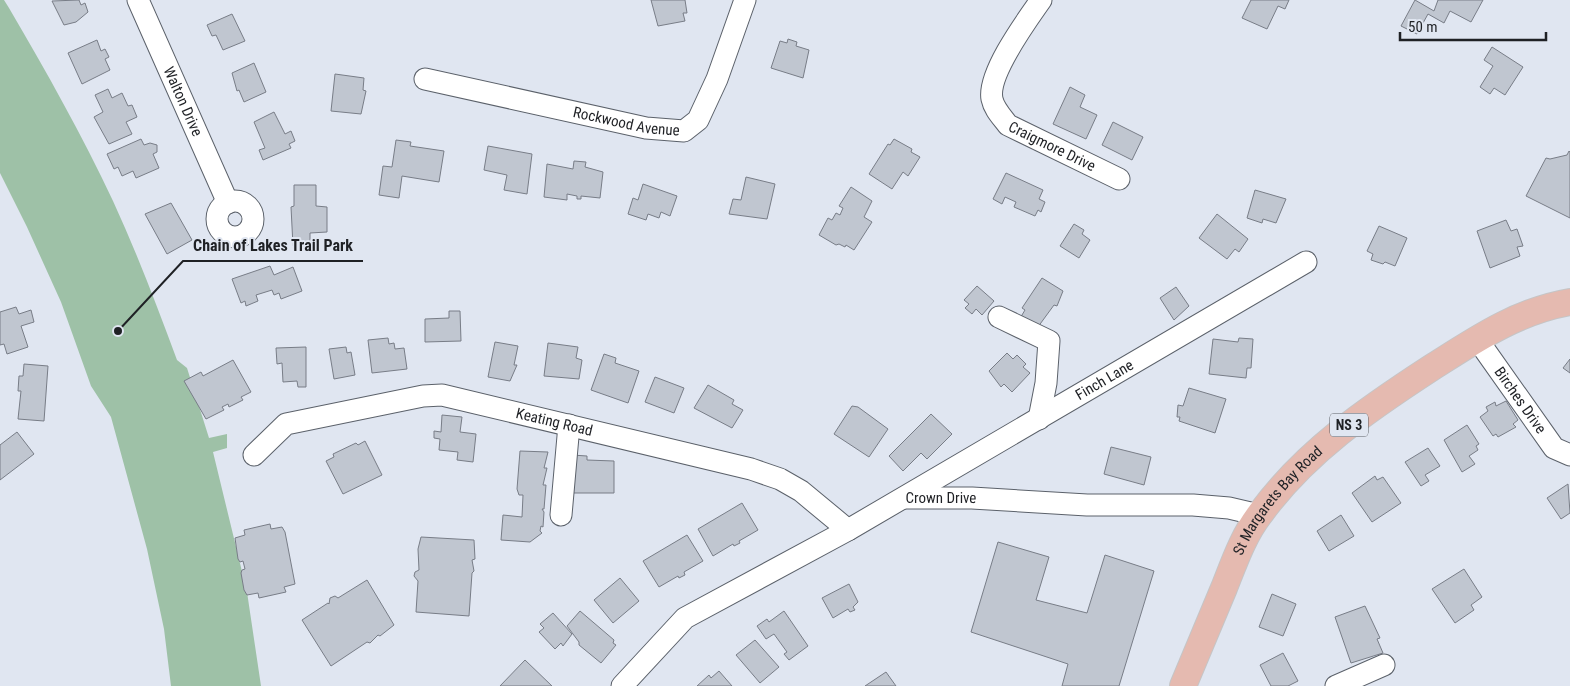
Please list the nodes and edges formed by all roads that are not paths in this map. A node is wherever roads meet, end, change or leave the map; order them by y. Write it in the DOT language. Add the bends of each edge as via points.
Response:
graph roads {
  1 [pos="138,0"];
  2 [pos="745,0"];
  3 [pos="1042,0"];
  4 [pos="425,79"];
  5 [pos="1119,179"];
  6 [pos="228,203"];
  7 [pos="1306,262"];
  8 [pos="1570,302"];
  9 [pos="999,317"];
  10 [pos="1477,339"];
  11 [pos="1039,419"];
  12 [pos="568,425"];
  13 [pos="254,455"];
  14 [pos="1570,455"];
  15 [pos="904,498"];
  16 [pos="561,515"];
  17 [pos="1259,515"];
  18 [pos="848,530"];
  19 [pos="1384,665"];
  20 [pos="622,686"];
  21 [pos="1183,686"];
  22 [pos="1336,686"];
  1 -- 6 [label="street, Walton Drive"];
  2 -- 4 [label="street, Rockwood Avenue" via="717,79 698,120 684,131 646,128"];
  3 -- 5 [label="street, Craigmore Drive" via="1002,60 993,82 991,98 1008,124"];
  7 -- 11 [label="street, Finch Lane"];
  8 -- 10 [label="main road, St Margarets Bay Road / NS 3" via="1505,322"];
  9 -- 11 [label="street" via="1049,341"];
  10 -- 14 [label="street, Birches Drive" via="1554,448"];
  10 -- 17 [label="main road, St Margarets Bay Road / NS 3" via="1366,412 1324,444"];
  11 -- 15 [label="street, Finch Lane"];
  12 -- 13 [label="street, Keating Road" via="442,395 423,396 286,424"];
  12 -- 16 [label="street"];
  12 -- 18 [label="street, Keating Road" via="773,477 801,491"];
  15 -- 17 [label="street, Crown Drive" via="972,498 1087,505 1193,505"];
  15 -- 18 [label="street, Crown Drive"];
  17 -- 21 [label="main road, St Margarets Bay Road / NS 3" via="1239,550"];
  18 -- 20 [label="street, Crown Drive" via="685,618"];
  19 -- 22 [label="street"];
}
